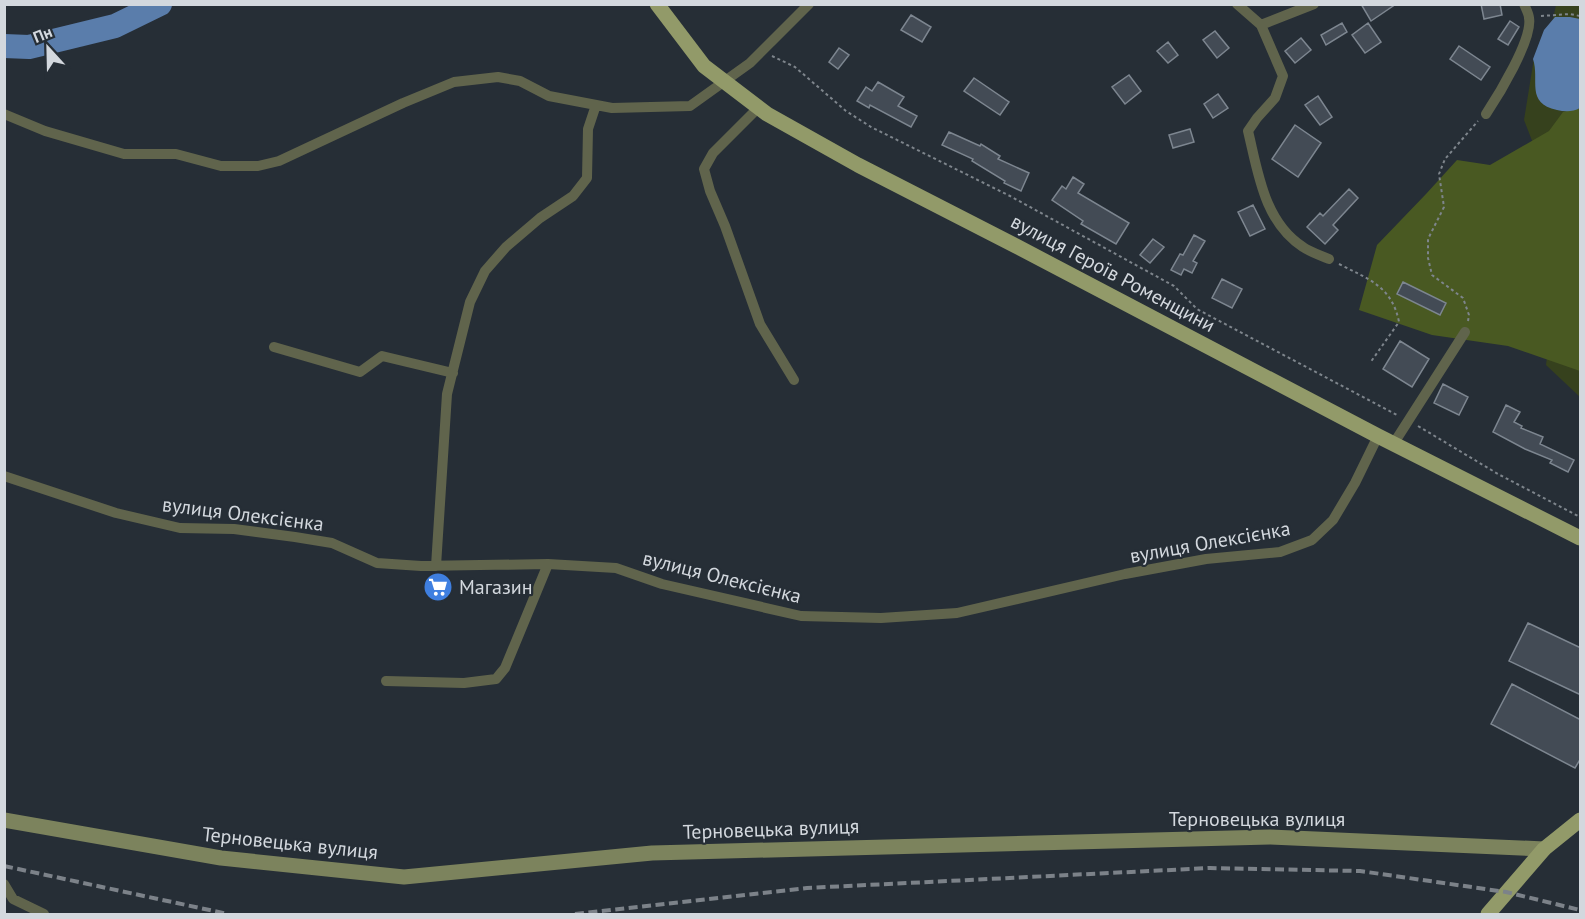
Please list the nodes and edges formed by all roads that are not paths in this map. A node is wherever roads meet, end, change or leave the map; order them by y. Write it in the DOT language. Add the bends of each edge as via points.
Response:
graph roads {
  1 [pos="657,4"];
  2 [pos="809,4"];
  3 [pos="1237,4"];
  4 [pos="1314,4"];
  5 [pos="1524,4"];
  6 [pos="1261,25"];
  7 [pos="726,82"];
  8 [pos="596,105"];
  9 [pos="759,107"];
  10 [pos="4,114"];
  11 [pos="1486,114"];
  12 [pos="1329,259"];
  13 [pos="1466,332"];
  14 [pos="274,347"];
  15 [pos="453,373"];
  16 [pos="794,380"];
  17 [pos="1378,436"];
  18 [pos="1394,443"];
  19 [pos="4,476"];
  20 [pos="1581,537"];
  21 [pos="548,564"];
  22 [pos="436,566"];
  23 [pos="386,681"];
  24 [pos="4,820"];
  25 [pos="1581,820"];
  26 [pos="1544,849"];
  27 [pos="4,884"];
  28 [pos="9,901"];
  29 [pos="44,914"];
  30 [pos="1488,915"];
  1 -- 7 [label="main road, вулиця Героїв Роменщини" via="705,66"];
  2 -- 7 [label="street"];
  3 -- 6 [label="street"];
  4 -- 6 [label="street"];
  5 -- 11 [label="street" via="1530,19 1527,38"];
  6 -- 12 [label="street" via="1283,76 1275,98 1248,131 1263,188 1282,229 1303,247"];
  7 -- 8 [label="street" via="690,106"];
  7 -- 9 [label="main road, вулиця Героїв Роменщини"];
  8 -- 10 [label="street" via="549,96 520,81 498,77 454,82 279,161 258,166 221,166 176,154 124,154 45,131"];
  8 -- 15 [label="street" via="588,129 587,178 573,196 540,218 485,271 470,302"];
  9 -- 16 [label="street" via="713,153 704,168 760,324"];
  9 -- 17 [label="main road, вулиця Героїв Роменщини" via="858,165"];
  13 -- 18 [label="street"];
  14 -- 15 [label="street" via="360,372 382,356"];
  15 -- 22 [label="street" via="447,394"];
  17 -- 18 [label="main road, вулиця Героїв Роменщини"];
  17 -- 21 [label="street, вулиця Олексієнка" via="1333,520 1312,540 1280,552 1206,559 1125,574 957,613 881,618 801,616 662,584 616,568"];
  18 -- 20 [label="main road, вулиця Героїв Роменщини"];
  19 -- 22 [label="street, вулиця Олексієнка" via="116,513 180,528 234,529 295,537 332,543 377,563"];
  21 -- 22 [label="street, вулиця Олексієнка"];
  21 -- 23 [label="street" via="505,668 496,679 464,683"];
  24 -- 26 [label="main road, Терновецька вулиця" via="221,858 404,877 652,853 1270,837"];
  25 -- 26 [label="main road"];
  26 -- 30 [label="main road"];
  27 -- 28 [label="street"];
  28 -- 29 [label="street"];
}
